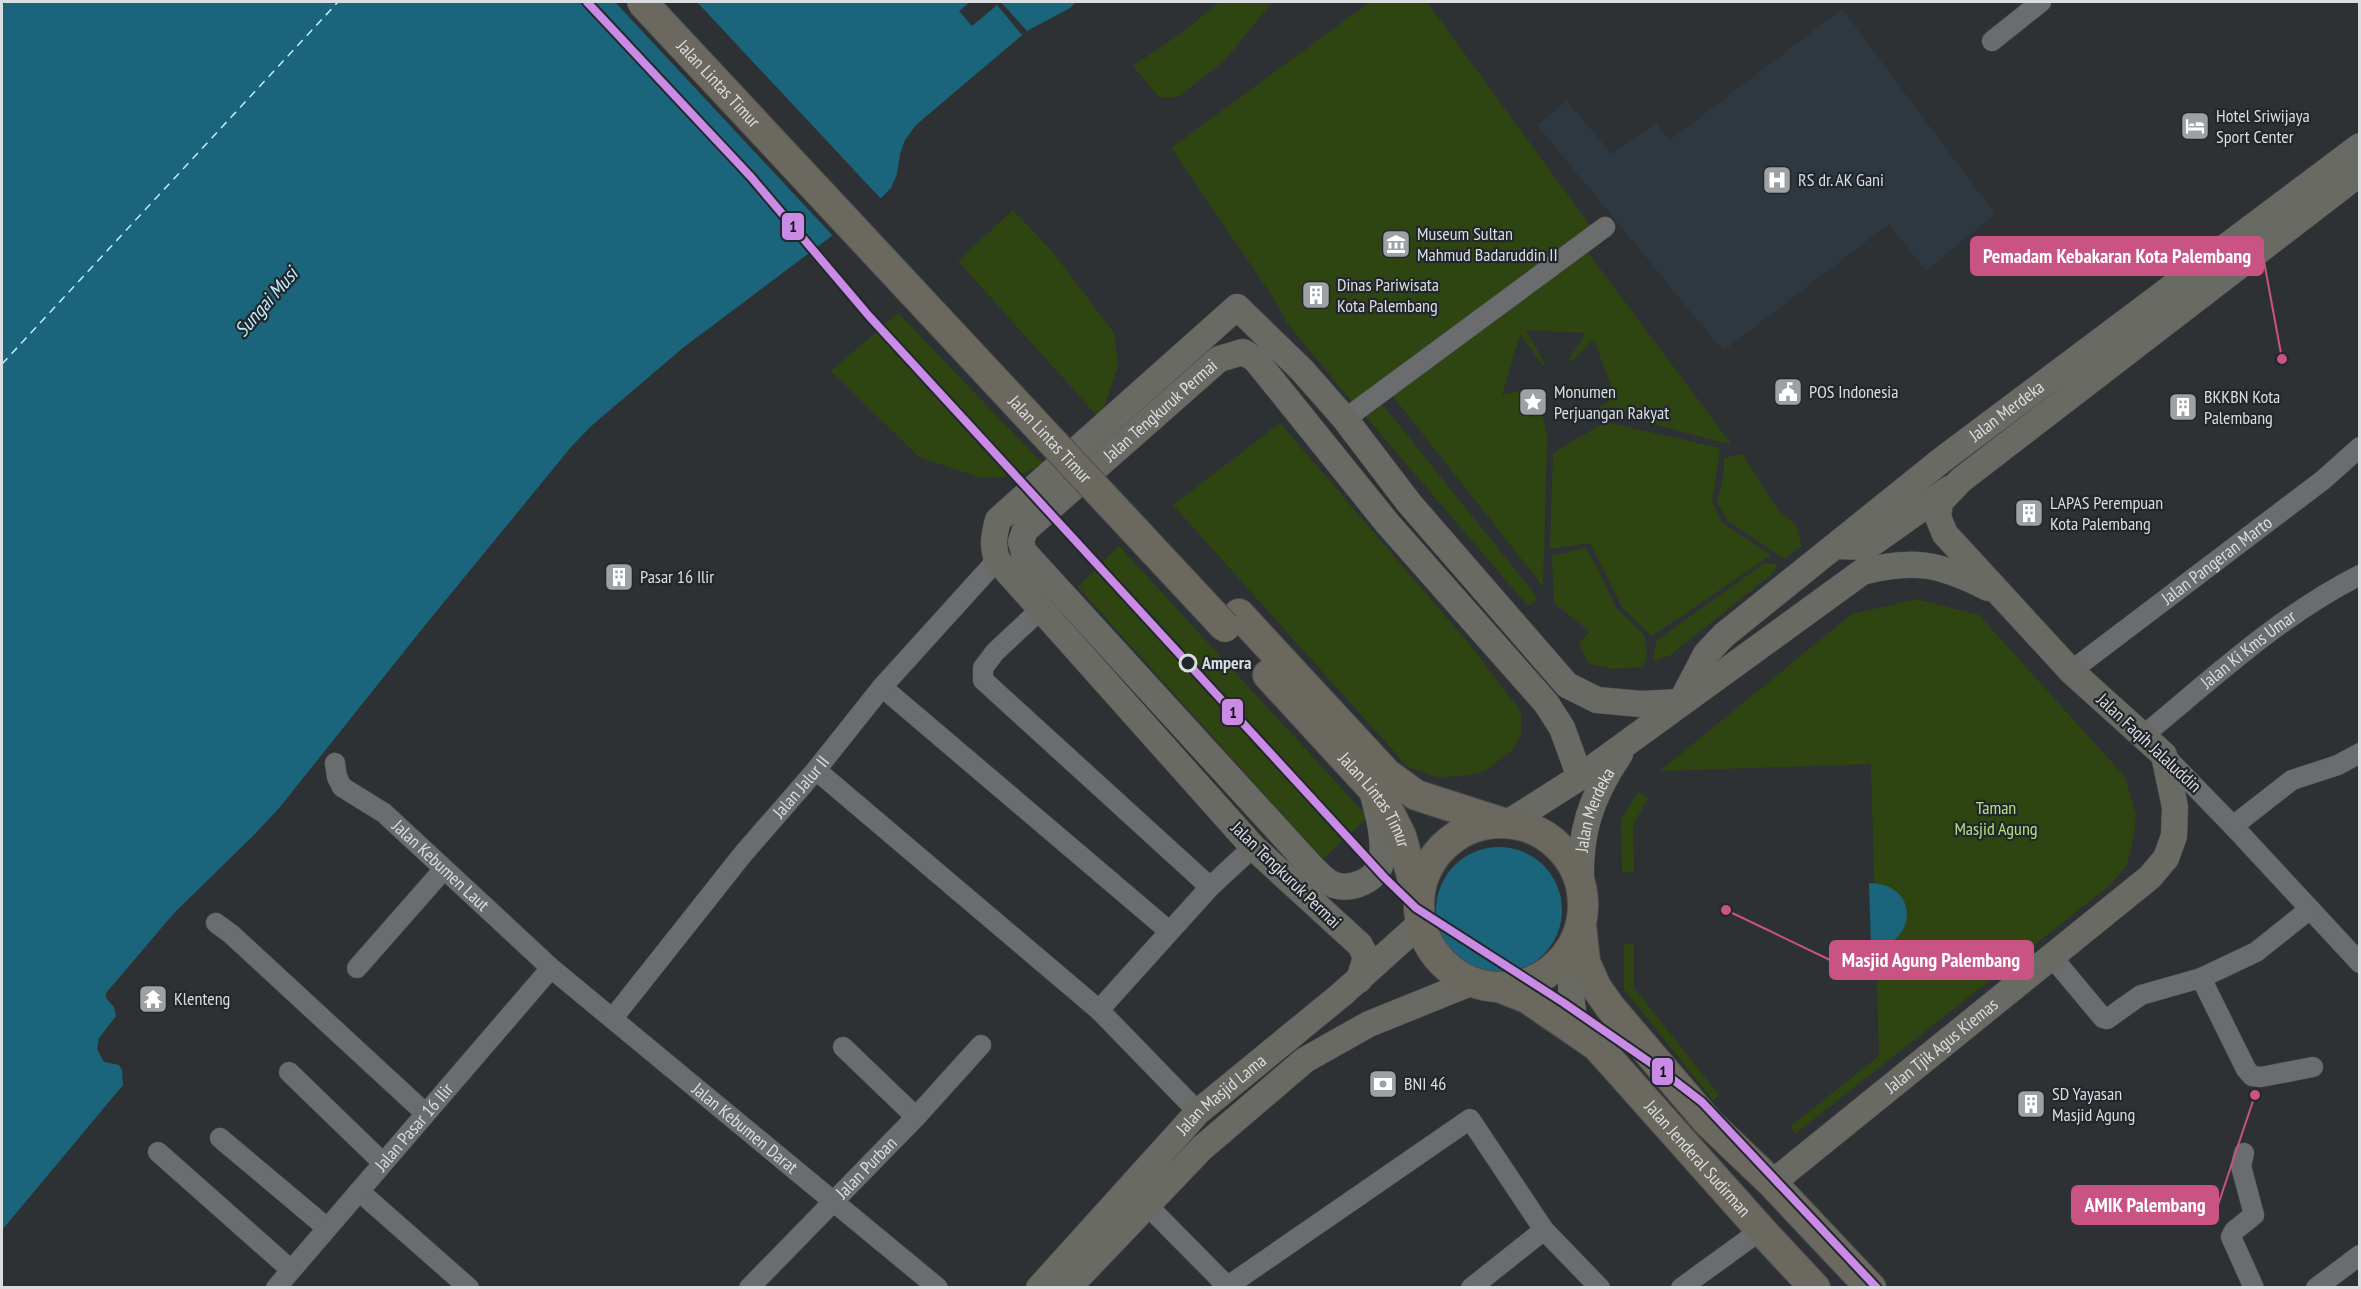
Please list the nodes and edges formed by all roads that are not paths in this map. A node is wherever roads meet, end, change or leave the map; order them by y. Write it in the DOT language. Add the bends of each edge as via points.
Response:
graph roads {
  1 [pos="642,2"];
  2 [pos="670,2"];
  3 [pos="2041,2"];
  4 [pos="1992,41"];
  5 [pos="2360,146"];
  6 [pos="2360,173"];
  7 [pos="1605,227"];
  8 [pos="1345,419"];
  9 [pos="2360,447"];
  10 [pos="1961,480"];
  11 [pos="1409,503"];
  12 [pos="1939,523"];
  13 [pos="1388,524"];
  14 [pos="1836,546"];
  15 [pos="997,560"];
  16 [pos="2360,575"];
  17 [pos="1999,593"];
  18 [pos="1041,609"];
  19 [pos="1232,620"];
  20 [pos="2071,671"];
  21 [pos="882,687"];
  22 [pos="1681,702"];
  23 [pos="2144,735"];
  24 [pos="1630,740"];
  25 [pos="2360,753"];
  26 [pos="2164,755"];
  27 [pos="335,763"];
  28 [pos="816,770"];
  29 [pos="1580,777"];
  30 [pos="1371,787"];
  31 [pos="1506,824"];
  32 [pos="2233,826"];
  33 [pos="1253,847"];
  34 [pos="444,869"];
  35 [pos="1333,885"];
  36 [pos="1581,886"];
  37 [pos="1210,887"];
  38 [pos="1313,902"];
  39 [pos="2310,909"];
  40 [pos="1420,913"];
  41 [pos="216,923"];
  42 [pos="1581,925"];
  43 [pos="1169,931"];
  44 [pos="2052,957"];
  45 [pos="2360,963"];
  46 [pos="357,968"];
  47 [pos="551,968"];
  48 [pos="2201,978"];
  49 [pos="1359,980"];
  50 [pos="1486,984"];
  51 [pos="1099,1010"];
  52 [pos="1319,1013"];
  53 [pos="613,1018"];
  54 [pos="1577,1031"];
  55 [pos="1340,1041"];
  56 [pos="981,1045"];
  57 [pos="843,1047"];
  58 [pos="2313,1067"];
  59 [pos="289,1072"];
  60 [pos="1198,1112"];
  61 [pos="424,1113"];
  62 [pos="916,1117"];
  63 [pos="220,1138"];
  64 [pos="158,1152"];
  65 [pos="2244,1153"];
  66 [pos="382,1162"];
  67 [pos="1772,1183"];
  68 [pos="359,1191"];
  69 [pos="835,1202"];
  70 [pos="1147,1205"];
  71 [pos="327,1228"];
  72 [pos="1544,1230"];
  73 [pos="1761,1230"];
  74 [pos="2360,1255"];
  75 [pos="290,1269"];
  76 [pos="276,1287"];
  77 [pos="469,1287"];
  78 [pos="749,1287"];
  79 [pos="938,1287"];
  80 [pos="1039,1287"];
  81 [pos="1068,1287"];
  82 [pos="1228,1287"];
  83 [pos="1471,1287"];
  84 [pos="1600,1287"];
  85 [pos="1681,1287"];
  86 [pos="1815,1287"];
  87 [pos="1871,1287"];
  88 [pos="2254,1287"];
  89 [pos="2316,1287"];
  1 -- 19 [label="highway, Jalan Lintas Timur, bridge"];
  2 -- 19 [label="highway, Jalan Lintas Timur"];
  3 -- 4 [label="street"];
  5 -- 14 [label="main road, Jalan Merdeka" via="1976,433"];
  6 -- 10 [label="main road, Jalan Merdeka"];
  7 -- 8 [label="street"];
  8 -- 11 [label="main road"];
  8 -- 15 [label="main road" via="1302,370 1237,307 998,520 993,540"];
  9 -- 20 [label="street, Jalan Pangeran Marto" via="2323,480"];
  10 -- 12 [label="main road, Jalan Merdeka" via="1940,502"];
  10 -- 14 [label="main road" via="1867,547"];
  11 -- 13 [label="main road"];
  11 -- 22 [label="main road" via="1567,686 1597,700"];
  12 -- 17 [label="main road, Jalan Faqih Jalaluddin"];
  13 -- 29 [label="main road, Jalan Tengkuruk Permai" via="1546,703 1562,728"];
  13 -- 35 [label="main road, Jalan Tengkuruk Permai" via="1255,359 1243,352 1219,359 1025,530 1021,542 1024,552 1309,864"];
  14 -- 22 [label="main road, Jalan Merdeka" via="1724,635 1707,654"];
  15 -- 18 [label="main road, Jalan Tengkuruk Permai"];
  15 -- 21 [label="street, Jalan Jalur II"];
  16 -- 23 [label="street, Jalan Ki Kms Umar" via="2312,602 2252,645"];
  17 -- 20 [label="main road, Jalan Faqih Jalaluddin"];
  17 -- 22 [label="main road, Jalan Merdeka" via="1959,573 1920,564 1862,572"];
  18 -- 33 [label="main road, Jalan Tengkuruk Permai"];
  18 -- 37 [label="street" via="995,652 983,668 983,680"];
  19 -- 30 [label="highway, Jalan Lintas Timur"];
  19 -- 31 [label="highway, Jalan Lintas Timur" via="1387,774 1416,795"];
  20 -- 23 [label="main road, Jalan Faqih Jalaluddin"];
  21 -- 28 [label="street, Jalan Jalur II"];
  21 -- 43 [label="street"];
  22 -- 24 [label="main road, Jalan Merdeka"];
  23 -- 26 [label="main road, Jalan Faqih Jalaluddin"];
  24 -- 29 [label="main road, Jalan Merdeka"];
  24 -- 36 [label="main road, Jalan Merdeka" via="1606,773 1590,806 1580,864"];
  25 -- 32 [label="street" via="2338,765 2292,780"];
  26 -- 32 [label="street, Jalan Faqih Jalaluddin"];
  26 -- 44 [label="main road, Jalan Tjik Agus Kiemas" via="2175,807 2174,836 2166,858 2150,877"];
  27 -- 34 [label="street, Jalan Kebumen Laut" via="342,787 384,813"];
  28 -- 51 [label="street"];
  28 -- 53 [label="street, Jalan Jalur II" via="743,854"];
  29 -- 31 [label="main road, Jalan Merdeka"];
  30 -- 35 [label="main road, Jalan Tengkuruk Permai" via="1381,831 1380,867 1366,881"];
  30 -- 40 [label="highway, Jalan Lintas Timur" via="1396,823"];
  31 -- 36 [label="highway, Jalan Jenderal Sudirman" via="1544,834 1571,862"];
  31 -- 40 [label="highway, Jalan Jenderal Sudirman" via="1484,825 1464,832 1446,845 1432,861 1423,881"];
  32 -- 39 [label="street, Jalan Faqih Jalaluddin"];
  33 -- 37 [label="street"];
  33 -- 38 [label="main road, Jalan Tengkuruk Permai"];
  34 -- 46 [label="street"];
  34 -- 47 [label="street, Jalan Kebumen Laut"];
  35 -- 38 [label="main road"];
  36 -- 42 [label="highway, Jalan Jenderal Sudirman"];
  37 -- 43 [label="street"];
  38 -- 49 [label="main road, Jalan Tengkuruk Permai" via="1365,950"];
  39 -- 45 [label="street, Jalan Faqih Jalaluddin"];
  39 -- 48 [label="street" via="2256,952"];
  40 -- 49 [label="main road, Jalan Masjid Lama"];
  40 -- 50 [label="highway, Jalan Jenderal Sudirman" via="1428,942 1439,959 1459,977"];
  41 -- 61 [label="street"];
  42 -- 50 [label="highway, Jalan Jenderal Sudirman" via="1567,955 1551,971 1521,985"];
  42 -- 54 [label="main road, Jalan Jenderal Sudirman" via="1569,981"];
  42 -- 67 [label="highway, Jalan Jenderal Sudirman" via="1586,962 1605,1001 1708,1122"];
  43 -- 51 [label="street"];
  44 -- 48 [label="street" via="2107,1019 2141,995"];
  44 -- 67 [label="main road, Jalan Tjik Agus Kiemas"];
  47 -- 53 [label="street, Jalan Kebumen Darat"];
  47 -- 61 [label="street, Jalan Pasar 16 Ilir"];
  48 -- 58 [label="street" via="2252,1076"];
  49 -- 52 [label="main road, Jalan Masjid Lama"];
  50 -- 54 [label="highway, Jalan Jenderal Sudirman" via="1527,998"];
  50 -- 55 [label="main road" via="1369,1024"];
  51 -- 60 [label="street"];
  52 -- 55 [label="main road"];
  52 -- 60 [label="main road, Jalan Masjid Lama"];
  53 -- 69 [label="street, Jalan Kebumen Darat"];
  54 -- 73 [label="highway, Jalan Jenderal Sudirman" via="1598,1046"];
  55 -- 70 [label="main road" via="1305,1060 1202,1148"];
  56 -- 62 [label="street, Jalan Purban"];
  57 -- 62 [label="street"];
  59 -- 66 [label="street"];
  60 -- 80 [label="main road, Jalan Masjid Lama"];
  61 -- 66 [label="street, Jalan Pasar 16 Ilir"];
  62 -- 69 [label="street, Jalan Purban"];
  63 -- 71 [label="street"];
  64 -- 75 [label="street"];
  65 -- 88 [label="street" via="2241,1166 2254,1215 2231,1238"];
  66 -- 68 [label="street, Jalan Pasar 16 Ilir"];
  67 -- 87 [label="highway, Jalan Jenderal Sudirman"];
  68 -- 71 [label="street, Jalan Pasar 16 Ilir"];
  68 -- 77 [label="street"];
  69 -- 78 [label="street, Jalan Purban"];
  69 -- 79 [label="street, Jalan Kebumen Darat"];
  70 -- 81 [label="main road"];
  70 -- 82 [label="street"];
  71 -- 75 [label="street, Jalan Pasar 16 Ilir"];
  72 -- 82 [label="street" via="1470,1119"];
  72 -- 83 [label="street"];
  72 -- 84 [label="street"];
  73 -- 85 [label="street"];
  73 -- 86 [label="highway, Jalan Jenderal Sudirman"];
  74 -- 89 [label="street"];
  75 -- 76 [label="street, Jalan Pasar 16 Ilir"];
}
